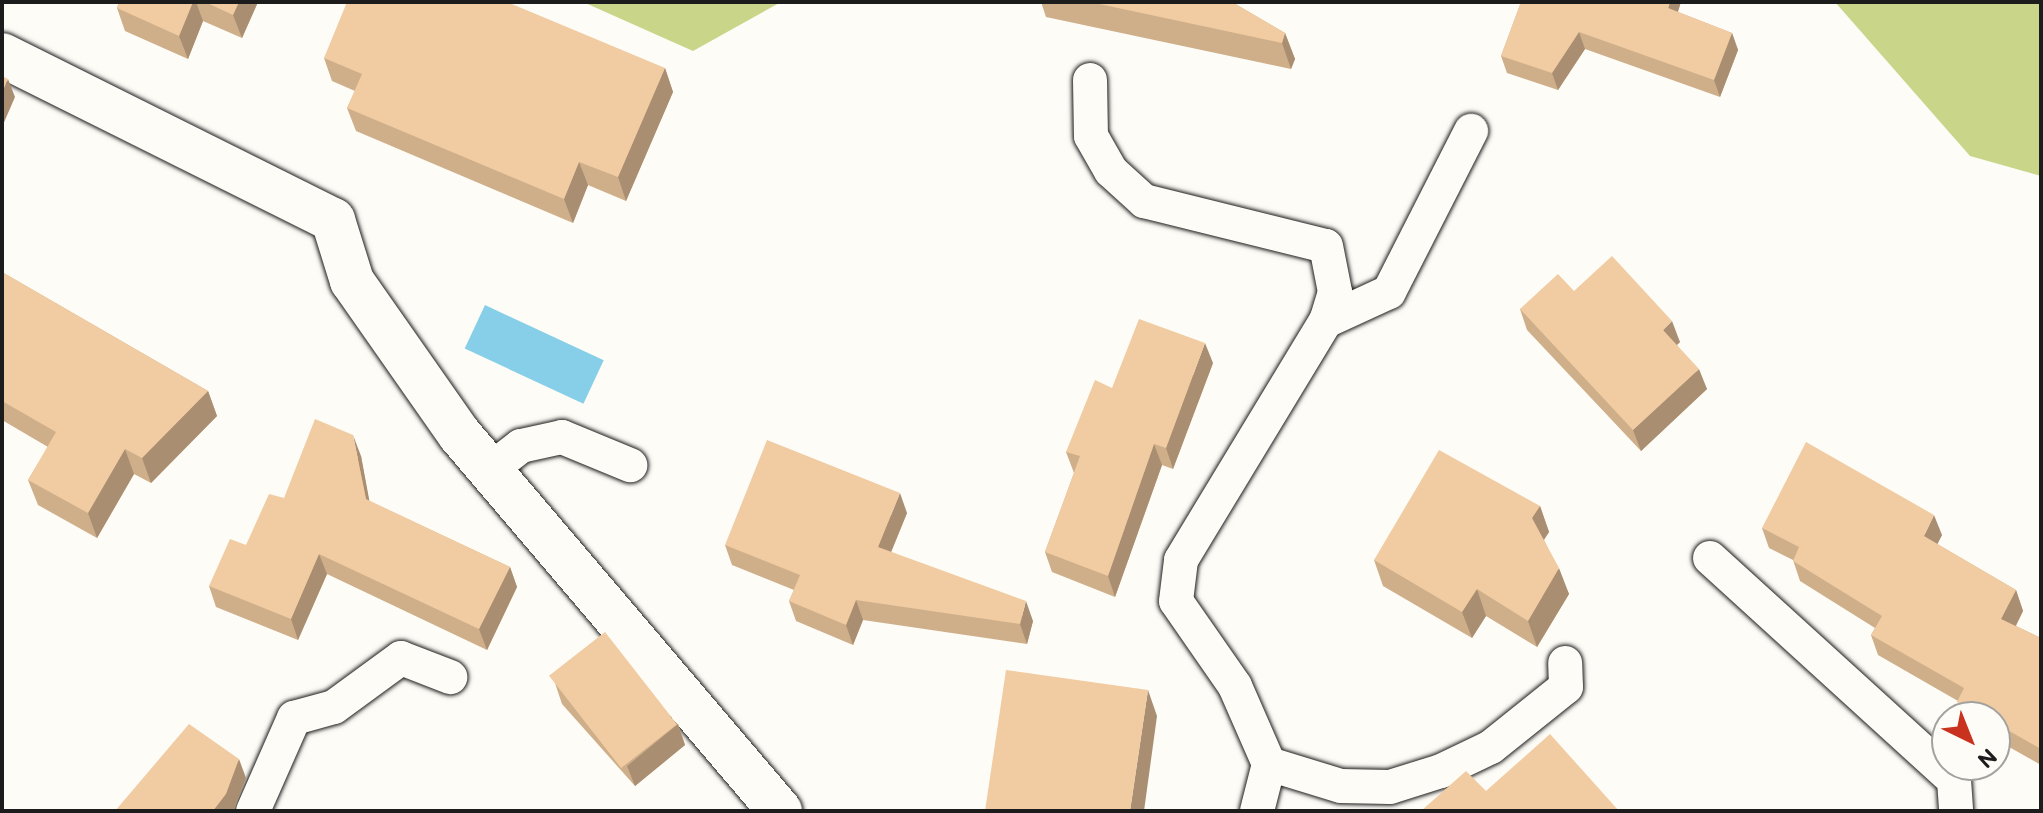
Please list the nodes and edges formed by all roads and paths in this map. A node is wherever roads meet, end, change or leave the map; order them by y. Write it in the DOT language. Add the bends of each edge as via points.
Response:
graph roads {
  1 [pos="2,55"];
  2 [pos="1090,80"];
  3 [pos="1471,131"];
  4 [pos="1326,321"];
  5 [pos="630,465"];
  6 [pos="490,470"];
  7 [pos="1710,558"];
  8 [pos="1565,663"];
  9 [pos="450,677"];
  10 [pos="1269,764"];
  11 [pos="253,811"];
  12 [pos="780,811"];
  13 [pos="1257,811"];
  14 [pos="1956,811"];
  1 -- 6 [label="street" via="333,220 352,281 386,337"];
  2 -- 4 [label="lane" via="1091,136 1111,171 1144,201 1326,246 1335,292"];
  3 -- 4 [label="lane" via="1389,292"];
  4 -- 10 [label="lane" via="1181,560 1176,601 1235,686"];
  5 -- 6 [label="lane" via="562,437 521,446"];
  6 -- 12 [label="street"];
  7 -- 14 [label="lane" via="1954,780"];
  8 -- 10 [label="lane" via="1566,687 1491,747 1441,771 1390,787 1341,786"];
  9 -- 11 [label="lane" via="401,658 334,707 294,718"];
  10 -- 13 [label="lane"];
}
